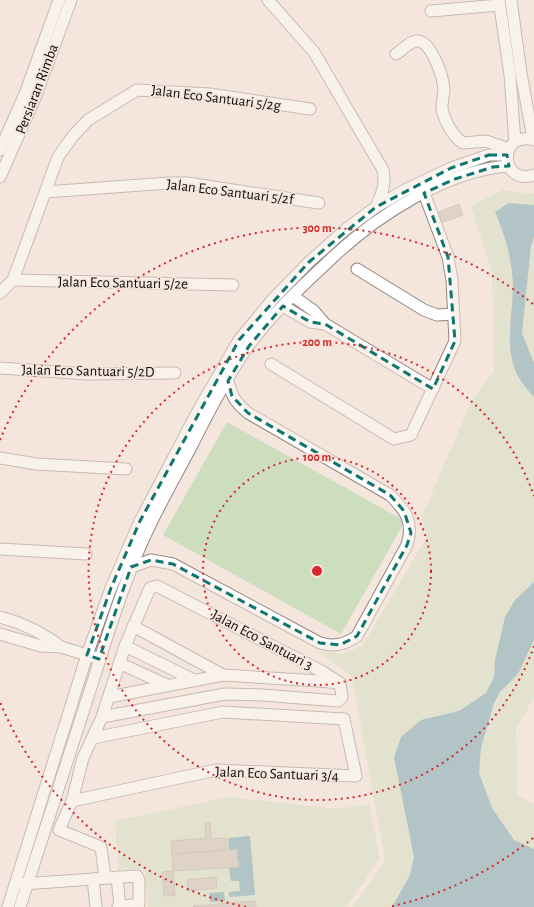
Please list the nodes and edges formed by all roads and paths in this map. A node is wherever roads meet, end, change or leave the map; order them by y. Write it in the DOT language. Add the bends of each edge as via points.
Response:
graph roads {
  1 [pos="59,0"];
  2 [pos="71,0"];
  3 [pos="268,0"];
  4 [pos="511,0"];
  5 [pos="499,2"];
  6 [pos="431,11"];
  7 [pos="396,54"];
  8 [pos="310,109"];
  9 [pos="534,139"];
  10 [pos="510,149"];
  11 [pos="0,150"];
  12 [pos="509,166"];
  13 [pos="534,175"];
  14 [pos="0,177"];
  15 [pos="46,192"];
  16 [pos="424,193"];
  17 [pos="319,203"];
  18 [pos="376,207"];
  19 [pos="357,269"];
  20 [pos="13,280"];
  21 [pos="233,284"];
  22 [pos="0,293"];
  23 [pos="293,296"];
  24 [pos="283,306"];
  25 [pos="454,314"];
  26 [pos="325,324"];
  27 [pos="271,364"];
  28 [pos="0,368"];
  29 [pos="176,373"];
  30 [pos="228,380"];
  31 [pos="433,389"];
  32 [pos="0,458"];
  33 [pos="126,469"];
  34 [pos="0,549"];
  35 [pos="86,554"];
  36 [pos="131,567"];
  37 [pos="0,617"];
  38 [pos="134,626"];
  39 [pos="0,634"];
  40 [pos="125,646"];
  41 [pos="61,647"];
  42 [pos="87,655"];
  43 [pos="99,659"];
  44 [pos="119,663"];
  45 [pos="223,675"];
  46 [pos="321,677"];
  47 [pos="194,680"];
  48 [pos="167,685"];
  49 [pos="109,697"];
  50 [pos="102,717"];
  51 [pos="93,738"];
  52 [pos="72,801"];
  53 [pos="117,877"];
  54 [pos="93,878"];
  55 [pos="105,878"];
  56 [pos="28,883"];
  57 [pos="15,885"];
  58 [pos="140,906"];
  59 [pos="8,907"];
  60 [pos="20,907"];
  61 [pos="96,907"];
  62 [pos="119,907"];
  1 -- 11 [label="street, Persiaran Rimba" via="25,94"];
  2 -- 14 [label="street, Persiaran Rimba" via="35,98"];
  3 -- 18 [label="street" via="314,52 383,170 385,179"];
  4 -- 9 [label="street" via="521,73"];
  5 -- 6 [label="street"];
  5 -- 10 [label="street" via="510,75"];
  7 -- 10 [label="street" via="411,43 422,42 433,53 444,86 442,112 457,138 463,143 486,141"];
  8 -- 15 [label="street, Jalan Eco Santuari 5/2g" via="210,94 137,90 88,120 73,136 58,157"];
  9 -- 10 [label="street" via="521,139"];
  10 -- 12 [label="street"];
  10 -- 18 [label="street" via="451,168 404,190"];
  12 -- 13 [label="street" via="523,177"];
  12 -- 16 [label="street" via="493,167"];
  15 -- 17 [label="street, Jalan Eco Santuari 5/2f" via="181,183"];
  15 -- 20 [label="street, Jalan Eco Santuari 5/2g"];
  16 -- 23 [label="street" via="390,212 353,239"];
  16 -- 25 [label="street" via="448,257"];
  18 -- 42 [label="street" via="309,262 273,299 239,340 140,520 111,588"];
  19 -- 25 [label="street" via="424,310 437,315"];
  20 -- 21 [label="street, Jalan Eco Santuari 5/2e"];
  20 -- 22 [label="street, Jalan Eco Santuari 5/2g"];
  23 -- 24 [label="street"];
  23 -- 26 [label="street" via="314,311"];
  24 -- 26 [label="street" via="310,322"];
  24 -- 30 [label="street" via="249,346"];
  25 -- 31 [label="street" via="456,341"];
  26 -- 31 [label="street"];
  27 -- 31 [label="street" via="394,440 411,435"];
  28 -- 29 [label="street, Jalan Eco Santuari 5/2D" via="87,374"];
  30 -- 36 [label="street" via="150,524"];
  30 -- 36 [label="street" via="232,396 248,413 390,495 404,511 409,522 411,533 408,545 357,636 347,643 330,646 174,564 151,560"];
  32 -- 33 [label="street" via="36,464"];
  34 -- 35 [label="street"];
  36 -- 43 [label="street"];
  37 -- 41 [label="street" via="45,634"];
  38 -- 40 [label="street, Jalan Eco Santuari 3"];
  38 -- 45 [label="street"];
  38 -- 46 [label="street, Jalan Eco Santuari 3" via="150,588 157,586"];
  39 -- 41 [label="street" via="41,646"];
  40 -- 44 [label="street, Jalan Eco Santuari 3"];
  40 -- 47 [label="street"];
  41 -- 42 [label="street"];
  42 -- 43 [label="street"];
  42 -- 57 [label="street"];
  43 -- 56 [label="street"];
  44 -- 48 [label="street"];
  44 -- 49 [label="street, Jalan Eco Santuari 3"];
  45 -- 46 [label="street, Jalan Eco Santuari 3"];
  45 -- 47 [label="street, Jalan Eco Santuari 3"];
  46 -- 50 [label="street" via="340,683 342,696 338,701 262,694 225,694"];
  47 -- 48 [label="street, Jalan Eco Santuari 3"];
  48 -- 49 [label="street, Jalan Eco Santuari 3"];
  49 -- 50 [label="street, Jalan Eco Santuari 3"];
  50 -- 51 [label="street, Jalan Eco Santuari 3"];
  51 -- 52 [label="street, Jalan Eco Santuari 3" via="83,758"];
  51 -- 52 [label="street, Jalan Eco Santuari 3/4" via="222,712 344,720 356,776 216,770"];
  52 -- 55 [label="street, Jalan Eco Santuari 3" via="59,830 101,847"];
  53 -- 55 [label="street"];
  53 -- 58 [label="street" via="137,876"];
  53 -- 62 [label="street"];
  54 -- 55 [label="street"];
  54 -- 56 [label="street"];
  54 -- 61 [label="street"];
  56 -- 57 [label="street"];
  56 -- 60 [label="street"];
  57 -- 59 [label="street"];
  58 -- 62 [label="street"];
}
